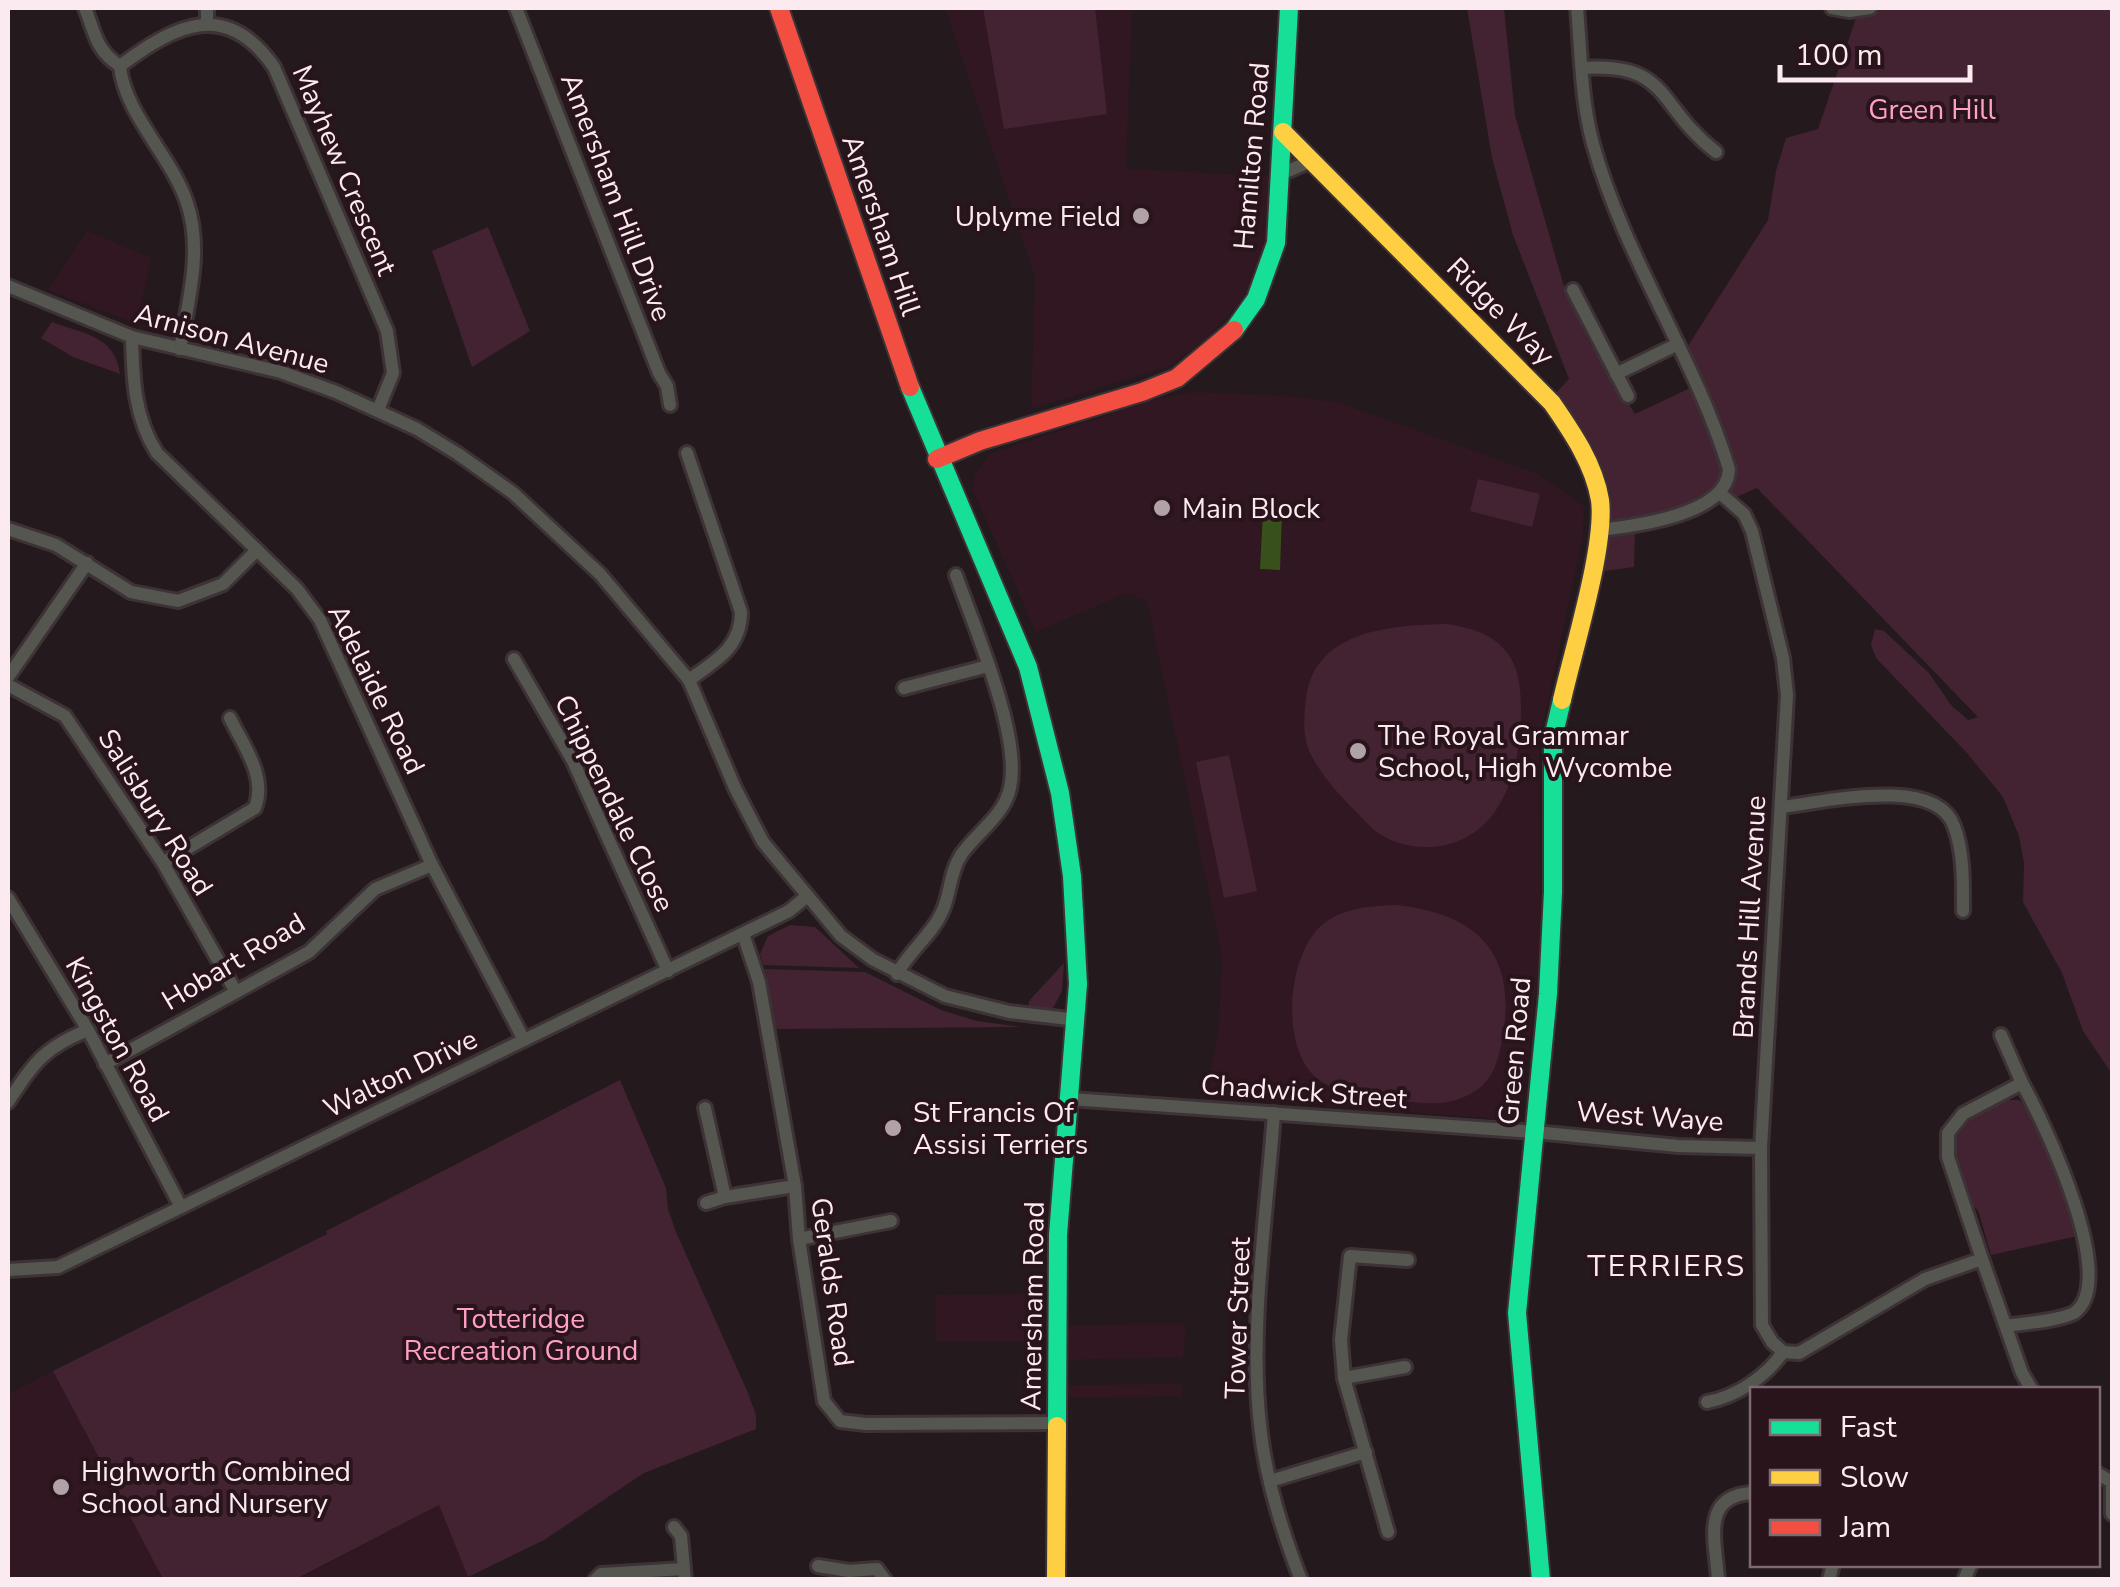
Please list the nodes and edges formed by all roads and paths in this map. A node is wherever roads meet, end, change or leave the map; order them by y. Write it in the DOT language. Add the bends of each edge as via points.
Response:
graph roads {
  1 [pos="85,8"];
  2 [pos="207,8"];
  3 [pos="516,8"];
  4 [pos="779,8"];
  5 [pos="1289,8"];
  6 [pos="1577,8"];
  7 [pos="1832,8"];
  8 [pos="1870,8"];
  9 [pos="207,23"];
  10 [pos="120,66"];
  11 [pos="1582,68"];
  12 [pos="1283,132"];
  13 [pos="1716,152"];
  14 [pos="1310,161"];
  15 [pos="1281,174"];
  16 [pos="8,286"];
  17 [pos="1574,290"];
  18 [pos="132,337"];
  19 [pos="1678,344"];
  20 [pos="180,349"];
  21 [pos="1616,374"];
  22 [pos="1628,396"];
  23 [pos="670,405"];
  24 [pos="378,410"];
  25 [pos="686,453"];
  26 [pos="937,459"];
  27 [pos="1721,494"];
  28 [pos="8,529"];
  29 [pos="1598,530"];
  30 [pos="256,551"];
  31 [pos="86,564"];
  32 [pos="956,575"];
  33 [pos="514,660"];
  34 [pos="988,666"];
  35 [pos="8,677"];
  36 [pos="688,680"];
  37 [pos="8,685"];
  38 [pos="904,688"];
  39 [pos="230,718"];
  40 [pos="1781,807"];
  41 [pos="162,863"];
  42 [pos="432,865"];
  43 [pos="806,897"];
  44 [pos="8,898"];
  45 [pos="1963,911"];
  46 [pos="743,934"];
  47 [pos="668,971"];
  48 [pos="898,974"];
  49 [pos="236,992"];
  50 [pos="1078,1020"];
  51 [pos="88,1030"];
  52 [pos="2001,1035"];
  53 [pos="524,1040"];
  54 [pos="106,1064"];
  55 [pos="2022,1084"];
  56 [pos="1070,1099"];
  57 [pos="8,1102"];
  58 [pos="706,1108"];
  59 [pos="1274,1113"];
  60 [pos="1535,1132"];
  61 [pos="1761,1148"];
  62 [pos="795,1186"];
  63 [pos="725,1197"];
  64 [pos="706,1203"];
  65 [pos="181,1207"];
  66 [pos="891,1221"];
  67 [pos="799,1239"];
  68 [pos="1982,1259"];
  69 [pos="1408,1260"];
  70 [pos="8,1270"];
  71 [pos="2006,1326"];
  72 [pos="1783,1352"];
  73 [pos="1405,1367"];
  74 [pos="1344,1378"];
  75 [pos="2030,1387"];
  76 [pos="1707,1402"];
  77 [pos="1056,1423"];
  78 [pos="1366,1452"];
  79 [pos="1270,1481"];
  80 [pos="2112,1482"];
  81 [pos="1750,1493"];
  82 [pos="2112,1514"];
  83 [pos="674,1527"];
  84 [pos="1388,1532"];
  85 [pos="818,1566"];
  86 [pos="684,1574"];
  87 [pos="594,1580"];
  88 [pos="885,1580"];
  89 [pos="1056,1580"];
  90 [pos="1301,1580"];
  91 [pos="1541,1580"];
  92 [pos="1718,1580"];
  1 -- 10 [label="street" via="105,57"];
  2 -- 9 [label="street"];
  3 -- 23 [label="street, Amersham Hill Drive"];
  4 -- 26 [label="street, Amersham Hill"];
  5 -- 12 [label="street, Hamilton Road"];
  6 -- 11 [label="street"];
  7 -- 8 [label="street"];
  9 -- 10 [label="street" via="182,27"];
  9 -- 24 [label="street, Mayhew Crescent" via="241,30 274,67 387,332 394,373"];
  10 -- 20 [label="street" via="122,85 188,204 196,250"];
  11 -- 13 [label="street" via="1629,68 1647,76"];
  11 -- 19 [label="street" via="1604,176"];
  12 -- 14 [label="street, Ridge Way"];
  12 -- 15 [label="street, Hamilton Road"];
  14 -- 15 [label="street"];
  14 -- 29 [label="street, Ridge Way" via="1569,424 1600,501"];
  15 -- 26 [label="street, Hamilton Road" via="1268,272 1234,332 1205,358 1142,392"];
  16 -- 18 [label="street, Arnison Avenue"];
  17 -- 21 [label="street"];
  18 -- 20 [label="street, Arnison Avenue"];
  18 -- 30 [label="street, Adelaide Road" via="133,388 144,433 157,454"];
  19 -- 21 [label="street"];
  19 -- 27 [label="street" via="1729,469"];
  20 -- 24 [label="street, Arnison Avenue" via="282,372"];
  21 -- 22 [label="street"];
  24 -- 36 [label="street, Arnison Avenue" via="513,493 600,574"];
  25 -- 36 [label="street" via="736,595 741,629 719,658"];
  26 -- 50 [label="street, Amersham Road" via="1028,667 1060,793 1072,876"];
  27 -- 29 [label="street" via="1670,517"];
  27 -- 40 [label="street, Brands Hill Avenue" via="1752,531 1783,658"];
  28 -- 31 [label="street" via="56,545"];
  29 -- 60 [label="street, Green Road" via="1553,738 1554,892"];
  30 -- 31 [label="street" via="223,584 178,601 131,592"];
  30 -- 42 [label="street, Adelaide Road" via="320,620"];
  31 -- 35 [label="street"];
  32 -- 34 [label="street"];
  33 -- 47 [label="street, Chippendale Close" via="573,761"];
  34 -- 38 [label="street"];
  34 -- 48 [label="street" via="1011,754 1010,791 957,862 943,911"];
  36 -- 43 [label="street, Arnison Avenue" via="763,842"];
  37 -- 41 [label="street, Salisbury Road" via="65,716"];
  39 -- 41 [label="street" via="258,775 255,808"];
  40 -- 45 [label="street" via="1912,796 1938,804 1954,825"];
  40 -- 61 [label="street, Brands Hill Avenue"];
  41 -- 49 [label="street, Salisbury Road"];
  42 -- 49 [label="street, Hobart Road" via="375,889 310,952"];
  42 -- 53 [label="street, Adelaide Road"];
  43 -- 46 [label="street, Walton Drive"];
  43 -- 48 [label="street, Arnison Avenue" via="841,936"];
  44 -- 51 [label="street, Kingston Road"];
  46 -- 47 [label="street, Walton Drive"];
  46 -- 62 [label="street, Geralds Road" via="760,982"];
  47 -- 53 [label="street, Walton Drive"];
  48 -- 50 [label="street, Arnison Avenue" via="984,1007"];
  49 -- 54 [label="street, Hobart Road"];
  50 -- 56 [label="street, Amersham Road"];
  51 -- 54 [label="street, Kingston Road"];
  51 -- 57 [label="street" via="57,1043 33,1064"];
  52 -- 55 [label="street"];
  53 -- 65 [label="street, Walton Drive"];
  54 -- 65 [label="street, Kingston Road"];
  55 -- 68 [label="street" via="1963,1114 1948,1133 1948,1157"];
  55 -- 71 [label="street" via="2063,1156 2097,1272 2094,1294 2074,1313"];
  56 -- 59 [label="street, Chadwick Street"];
  56 -- 77 [label="street, Amersham Road" via="1058,1235"];
  58 -- 63 [label="street"];
  59 -- 60 [label="street, Chadwick Street"];
  59 -- 79 [label="street, Tower Street" via="1256,1355"];
  60 -- 61 [label="street, West Waye"];
  60 -- 91 [label="street, Green Road" via="1517,1313"];
  61 -- 72 [label="street, Brands Hill Avenue" via="1762,1326"];
  62 -- 63 [label="street"];
  62 -- 67 [label="street, Geralds Road"];
  63 -- 64 [label="street"];
  65 -- 70 [label="street, Walton Drive" via="58,1267"];
  66 -- 67 [label="street"];
  67 -- 77 [label="street, Geralds Road" via="824,1401 840,1421"];
  68 -- 71 [label="street"];
  68 -- 72 [label="street" via="1925,1278 1799,1353"];
  69 -- 74 [label="street" via="1350,1256"];
  71 -- 75 [label="street"];
  72 -- 76 [label="street" via="1770,1371"];
  73 -- 74 [label="street"];
  74 -- 78 [label="street"];
  77 -- 89 [label="street, Amersham Road"];
  78 -- 79 [label="street"];
  78 -- 84 [label="street"];
  79 -- 90 [label="street, Tower Street"];
  80 -- 82 [label="street"];
  81 -- 92 [label="street" via="1720,1504"];
  83 -- 86 [label="street"];
  85 -- 88 [label="street" via="877,1569"];
  86 -- 87 [label="street" via="601,1574"];
}
